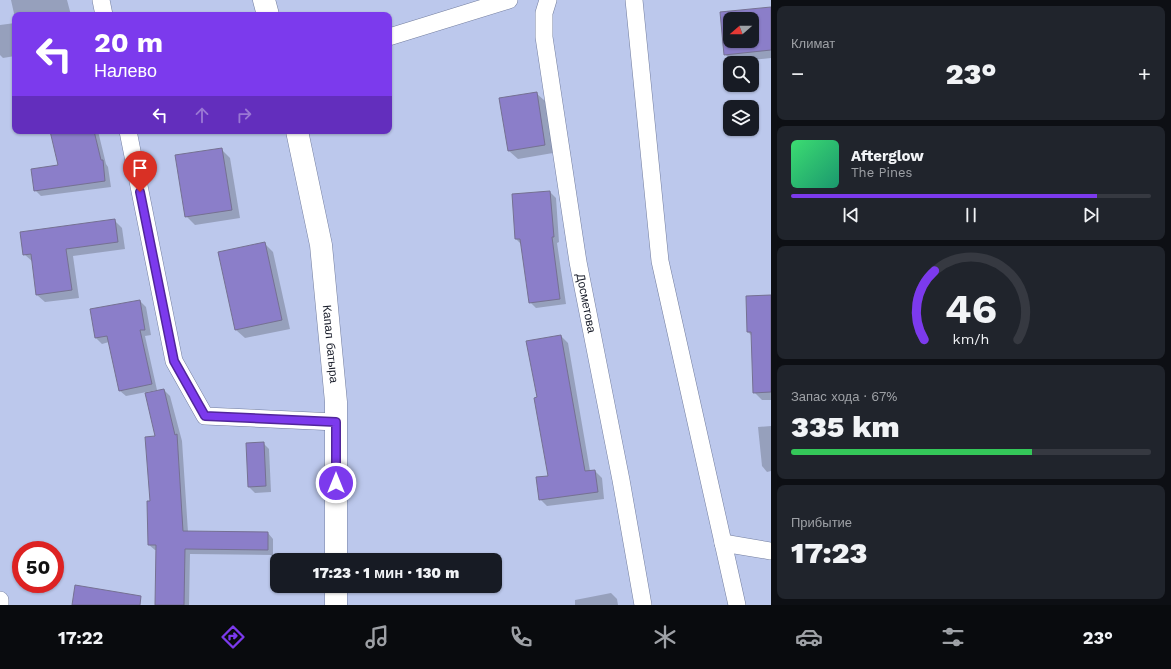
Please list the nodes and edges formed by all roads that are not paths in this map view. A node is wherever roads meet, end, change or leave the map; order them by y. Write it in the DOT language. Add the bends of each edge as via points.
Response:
graph roads {
  1 [pos="101,0"];
  2 [pos="264,0"];
  3 [pos="509,0"];
  4 [pos="548,0"];
  5 [pos="634,0"];
  6 [pos="103,12"];
  7 [pos="267,12"];
  8 [pos="392,36"];
  9 [pos="129,134"];
  10 [pos="298,134"];
  11 [pos="336,422"];
  12 [pos="723,543"];
  13 [pos="771,551"];
  14 [pos="336,553"];
  15 [pos="336,593"];
  16 [pos="0,600"];
  17 [pos="0,605"];
  18 [pos="336,605"];
  19 [pos="643,605"];
  20 [pos="737,605"];
  1 -- 6 [label="street"];
  2 -- 7 [label="main road"];
  3 -- 8 [label="street"];
  4 -- 19 [label="street, Досметова" via="544,14 544,37 578,262"];
  5 -- 12 [label="street" via="660,261"];
  9 -- 11 [label="street" via="174,361 205,416"];
  10 -- 11 [label="main road, Капал батыра" via="321,245"];
  11 -- 14 [label="main road, Капал батыра"];
  12 -- 13 [label="street"];
  12 -- 20 [label="street"];
  15 -- 18 [label="main road"];
  16 -- 17 [label="street"];
}
